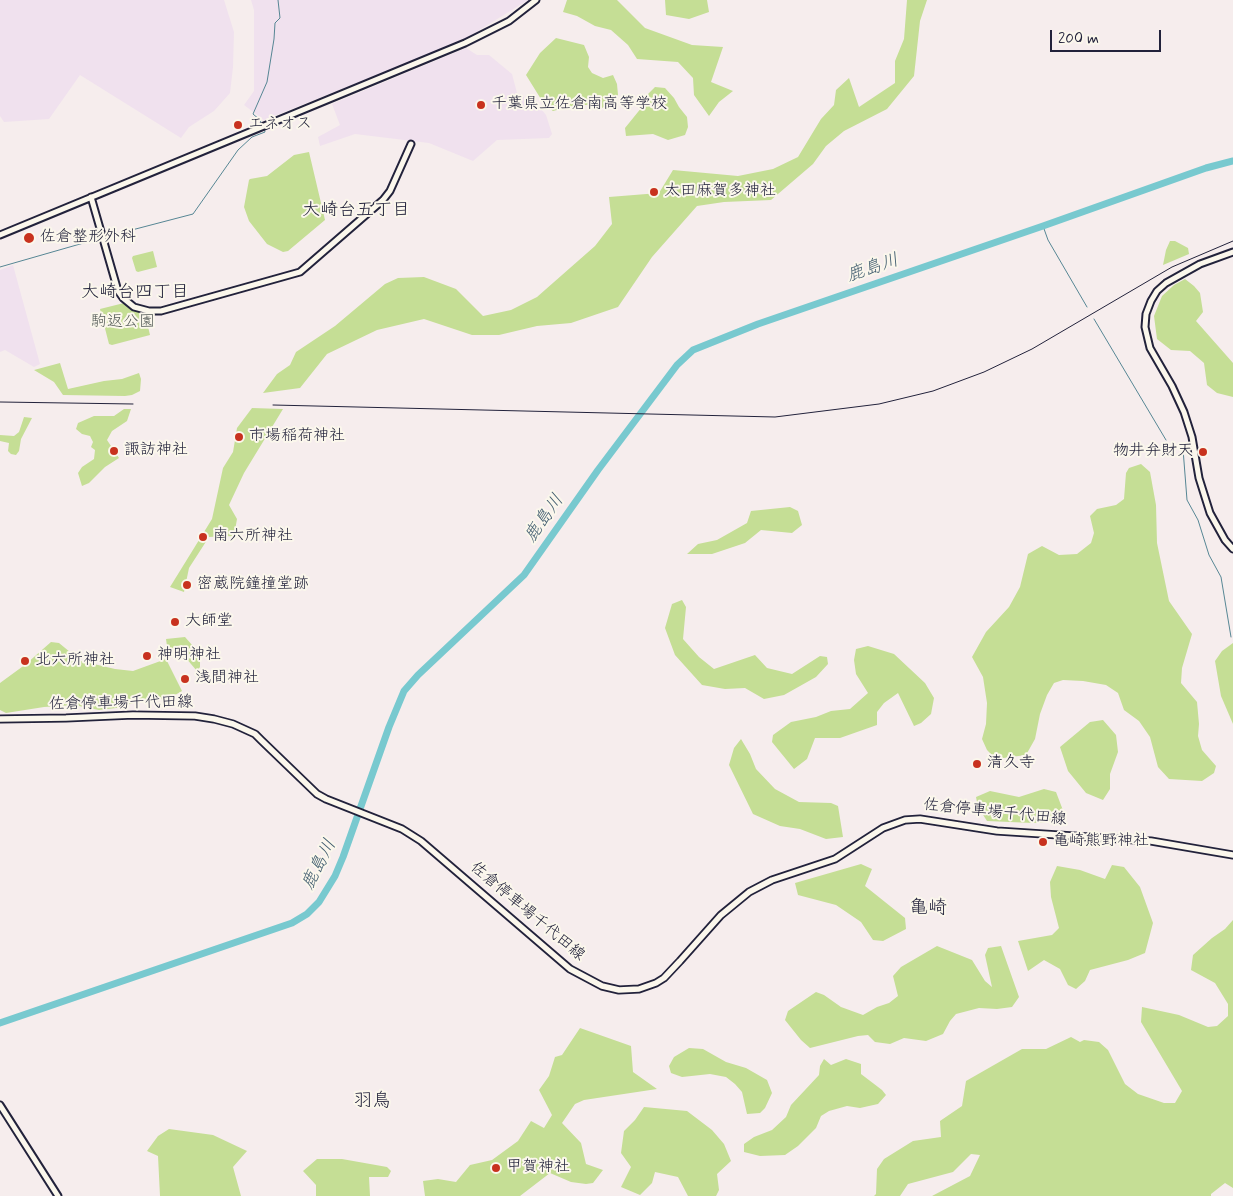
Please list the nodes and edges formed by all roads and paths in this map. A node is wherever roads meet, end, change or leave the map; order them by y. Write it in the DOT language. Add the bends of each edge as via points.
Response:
graph roads {
  1 [pos="536,0"];
  2 [pos="411,144"];
  3 [pos="91,196"];
  4 [pos="0,234"];
  5 [pos="1233,252"];
  6 [pos="1233,549"];
  7 [pos="0,719"];
  8 [pos="1233,855"];
  9 [pos="0,1105"];
  10 [pos="58,1196"];
  1 -- 3 [label="street" via="509,21 465,43"];
  2 -- 3 [label="street" via="383,200 296,274 166,310 149,311 123,298"];
  3 -- 4 [label="street"];
  5 -- 6 [label="street" via="1200,264 1166,283 1151,301 1145,327 1150,348 1184,412 1210,513"];
  7 -- 8 [label="main road, 佐倉停車場千代田線" via="133,714 195,716 233,724 254,734 317,794 402,829 421,841 570,968 602,986 619,990 638,989 664,978 721,915 749,892 777,878 835,859 883,828 906,820 920,819 997,831 1151,841"];
  9 -- 10 [label="street"];
}
